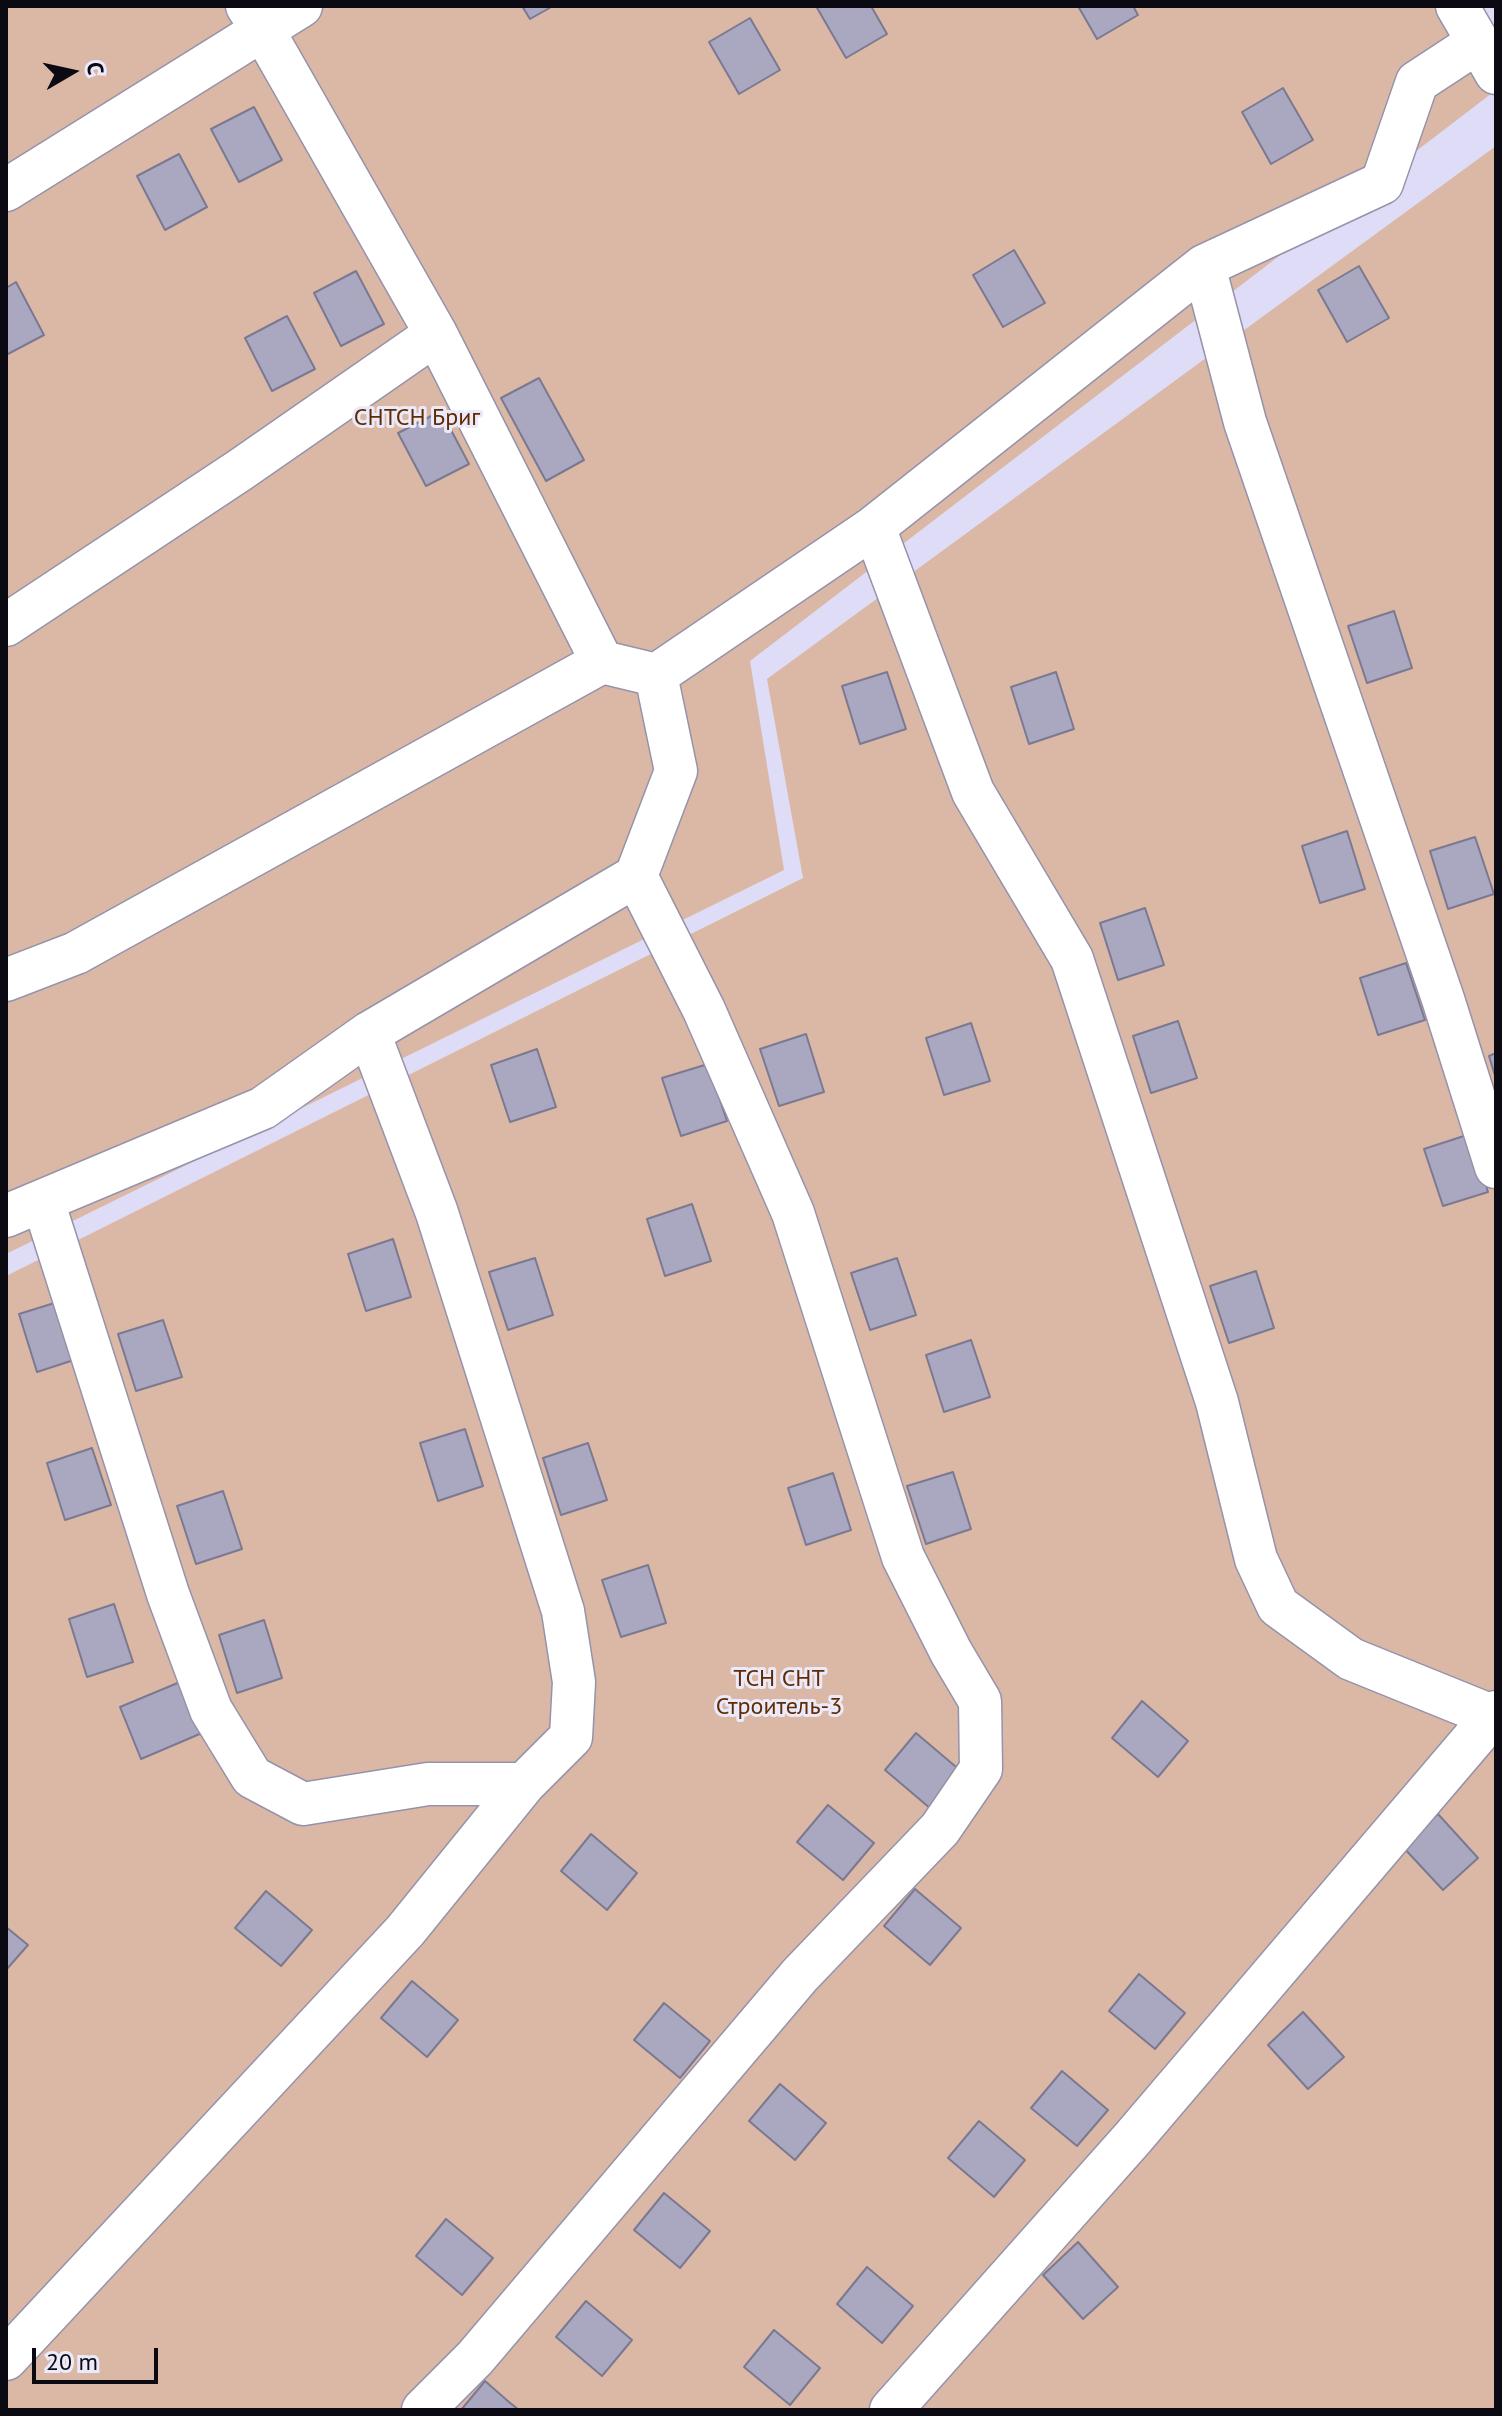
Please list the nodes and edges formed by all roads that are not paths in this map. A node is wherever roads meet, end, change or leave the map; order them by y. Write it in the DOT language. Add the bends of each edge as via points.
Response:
graph roads {
  1 [pos="301,6"];
  2 [pos="1457,6"];
  3 [pos="255,18"];
  4 [pos="1487,57"];
  5 [pos="6,190"];
  6 [pos="1204,266"];
  7 [pos="436,334"];
  8 [pos="874,527"];
  9 [pos="6,625"];
  10 [pos="602,662"];
  11 [pos="656,675"];
  12 [pos="636,876"];
  13 [pos="6,980"];
  14 [pos="369,1033"];
  15 [pos="1496,1167"];
  16 [pos="24,1208"];
  17 [pos="1494,1714"];
  18 [pos="524,1784"];
  19 [pos="6,2359"];
  20 [pos="423,2410"];
  21 [pos="891,2410"];
  1 -- 3 [label="street"];
  2 -- 4 [label="street"];
  3 -- 5 [label="street"];
  3 -- 7 [label="street"];
  4 -- 6 [label="street" via="1417,82 1382,183"];
  6 -- 8 [label="street"];
  6 -- 15 [label="street" via="1245,422"];
  7 -- 9 [label="street"];
  7 -- 10 [label="street"];
  8 -- 11 [label="street"];
  8 -- 17 [label="street" via="973,792 1072,959 1217,1402 1256,1559 1278,1606 1351,1659"];
  10 -- 11 [label="street"];
  10 -- 13 [label="street" via="76,953"];
  11 -- 12 [label="street" via="676,771"];
  12 -- 14 [label="street"];
  12 -- 20 [label="street" via="704,1010 793,1213 903,1557 980,1701 981,1769 940,1829 800,1975 475,2358"];
  14 -- 16 [label="street" via="263,1108"];
  14 -- 18 [label="street" via="437,1213 563,1611 574,1682 571,1737"];
  16 -- 18 [label="street" via="211,1710 252,1777 303,1804 428,1784"];
  17 -- 21 [label="street" via="1132,2139"];
  18 -- 19 [label="street" via="405,1931"];
}
